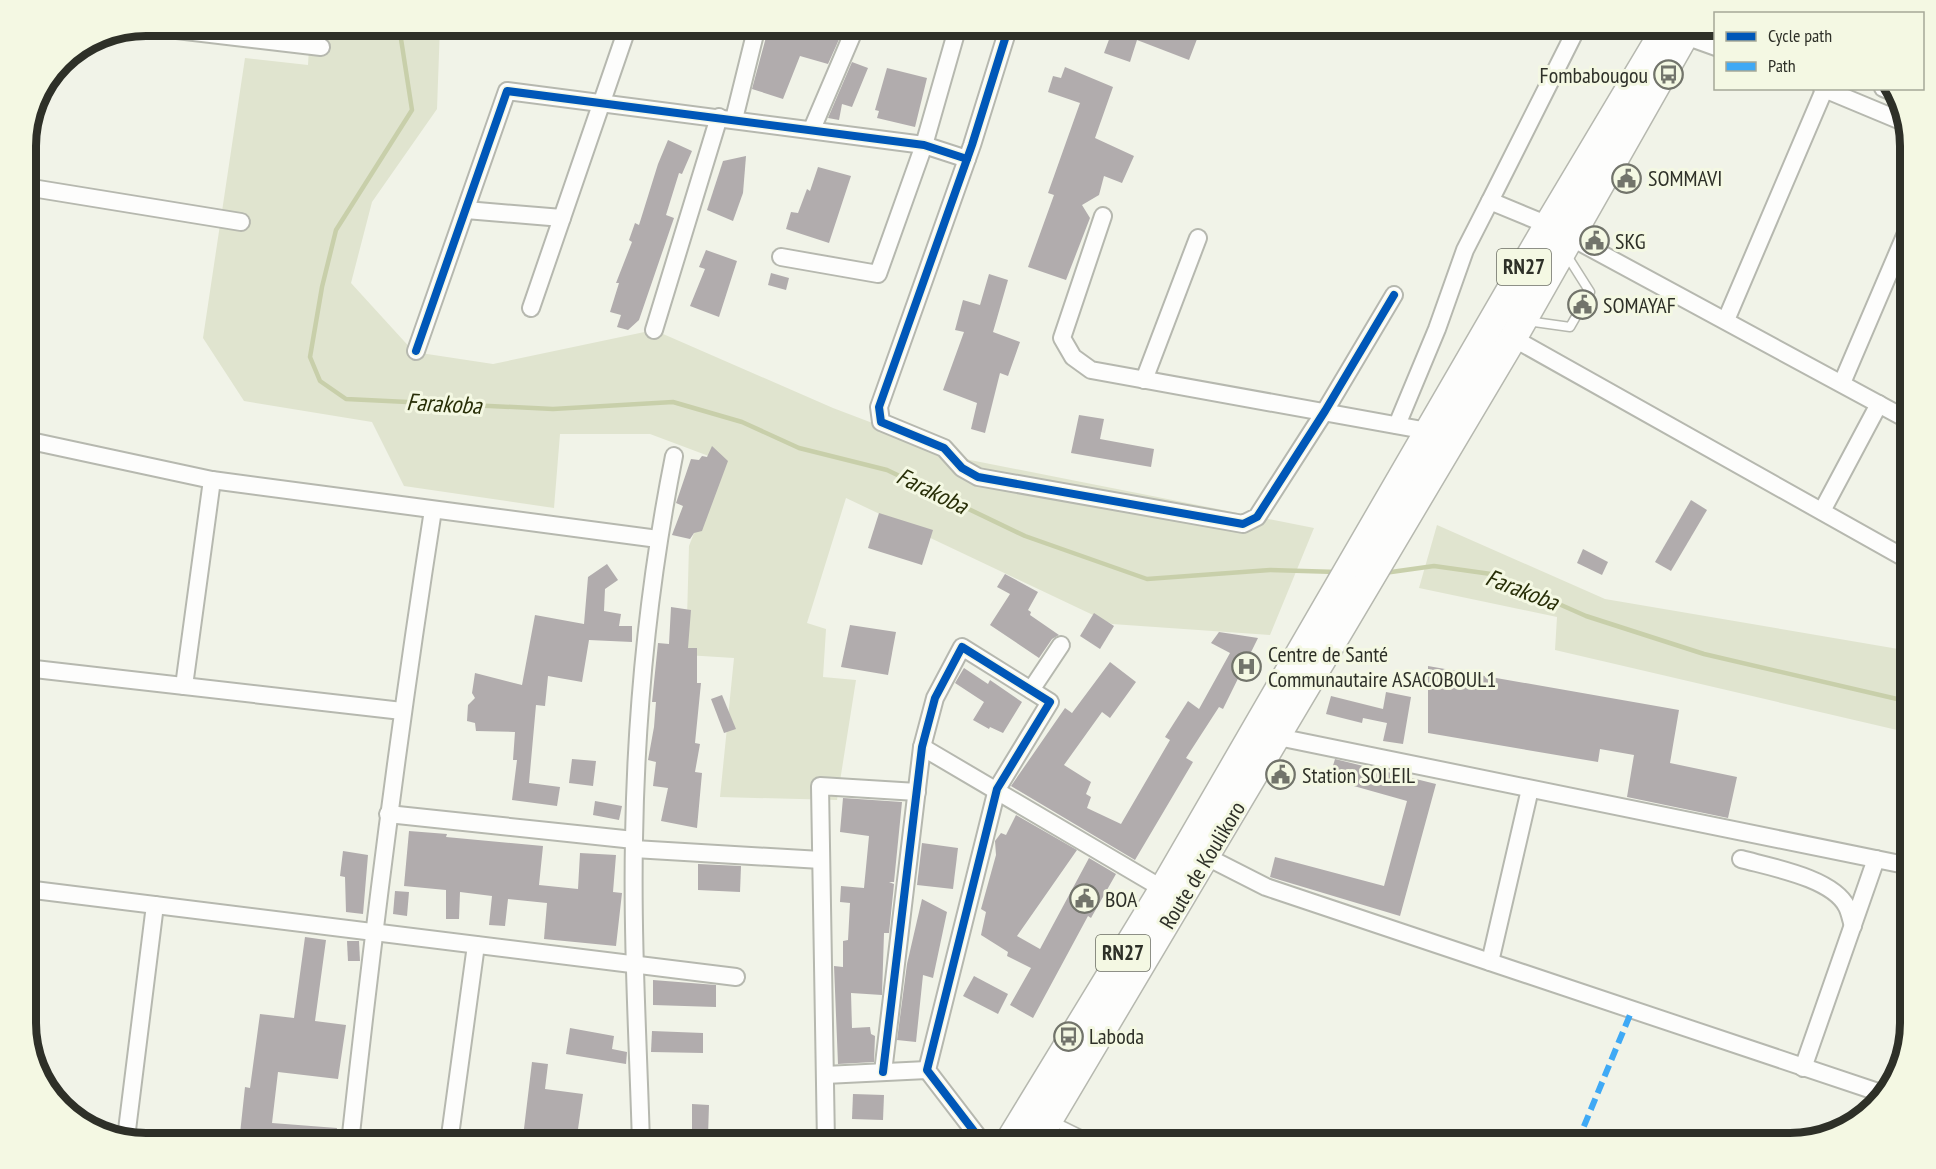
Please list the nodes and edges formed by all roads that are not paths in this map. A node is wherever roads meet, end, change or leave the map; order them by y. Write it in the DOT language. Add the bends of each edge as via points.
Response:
graph roads {
  1 [pos="228,36"];
  2 [pos="625,36"];
  3 [pos="754,36"];
  4 [pos="852,36"];
  5 [pos="955,36"];
  6 [pos="1007,36"];
  7 [pos="1573,36"];
  8 [pos="1669,36"];
  9 [pos="1691,36"];
  10 [pos="1714,46"];
  11 [pos="321,47"];
  12 [pos="1824,90"];
  13 [pos="1826,90"];
  14 [pos="602,103"];
  15 [pos="726,118"];
  16 [pos="1897,119"];
  17 [pos="812,129"];
  18 [pos="924,145"];
  19 [pos="967,159"];
  20 [pos="36,189"];
  21 [pos="1490,201"];
  22 [pos="466,210"];
  23 [pos="1103,216"];
  24 [pos="562,218"];
  25 [pos="241,222"];
  26 [pos="1560,237"];
  27 [pos="1198,238"];
  28 [pos="1900,247"];
  29 [pos="782,257"];
  30 [pos="1394,295"];
  31 [pos="531,308"];
  32 [pos="1726,320"];
  33 [pos="1518,329"];
  34 [pos="654,330"];
  35 [pos="416,351"];
  36 [pos="1144,380"];
  37 [pos="1842,383"];
  38 [pos="1880,404"];
  39 [pos="1325,411"];
  40 [pos="1900,415"];
  41 [pos="1397,425"];
  42 [pos="1428,431"];
  43 [pos="36,442"];
  44 [pos="674,456"];
  45 [pos="212,480"];
  46 [pos="433,510"];
  47 [pos="1396,512"];
  48 [pos="1822,512"];
  49 [pos="658,539"];
  50 [pos="1900,555"];
  51 [pos="1061,645"];
  52 [pos="36,669"];
  53 [pos="184,686"];
  54 [pos="1031,690"];
  55 [pos="402,711"];
  56 [pos="1267,731"];
  57 [pos="922,747"];
  58 [pos="1247,766"];
  59 [pos="997,789"];
  60 [pos="1530,789"];
  61 [pos="917,792"];
  62 [pos="388,814"];
  63 [pos="634,845"];
  64 [pos="1207,856"];
  65 [pos="1741,859"];
  66 [pos="1876,859"];
  67 [pos="821,860"];
  68 [pos="1900,864"];
  69 [pos="1163,889"];
  70 [pos="36,890"];
  71 [pos="155,905"];
  72 [pos="1852,926"];
  73 [pos="373,932"];
  74 [pos="476,945"];
  75 [pos="1490,962"];
  76 [pos="637,964"];
  77 [pos="736,977"];
  78 [pos="1803,1068"];
  79 [pos="927,1070"];
  80 [pos="882,1072"];
  81 [pos="825,1075"];
  82 [pos="1876,1091"];
  83 [pos="1050,1120"];
  84 [pos="127,1131"];
  85 [pos="351,1133"];
  86 [pos="450,1133"];
  87 [pos="641,1133"];
  88 [pos="826,1133"];
  89 [pos="975,1133"];
  90 [pos="1014,1133"];
  91 [pos="1042,1133"];
  92 [pos="1077,1133"];
  1 -- 11 [label="street"];
  2 -- 14 [label="street"];
  3 -- 15 [label="street"];
  4 -- 17 [label="street"];
  5 -- 18 [label="street"];
  6 -- 19 [label="street"];
  7 -- 21 [label="street"];
  8 -- 26 [label="main road, RN27"];
  9 -- 10 [label="street"];
  12 -- 32 [label="street"];
  13 -- 16 [label="street"];
  14 -- 15 [label="street"];
  14 -- 22 [label="street" via="507,91"];
  14 -- 24 [label="street"];
  15 -- 17 [label="street"];
  15 -- 34 [label="street"];
  17 -- 18 [label="street"];
  18 -- 19 [label="street"];
  18 -- 29 [label="street" via="878,274"];
  19 -- 39 [label="street" via="879,407 880,422 944,448 962,468 978,477 1243,524 1257,517"];
  20 -- 25 [label="street"];
  21 -- 26 [label="street"];
  21 -- 41 [label="street" via="1465,250"];
  22 -- 24 [label="street"];
  22 -- 35 [label="street"];
  23 -- 36 [label="street" via="1062,338 1073,357 1091,370"];
  24 -- 31 [label="street"];
  26 -- 32 [label="street"];
  26 -- 33 [label="main road, RN27"];
  26 -- 33 [label="lane" via="1589,287 1589,297 1570,327"];
  26 -- 42 [label="main road, RN27"];
  27 -- 36 [label="street"];
  28 -- 37 [label="street"];
  30 -- 39 [label="street"];
  32 -- 37 [label="street"];
  33 -- 47 [label="main road, RN27"];
  33 -- 48 [label="street"];
  36 -- 39 [label="street"];
  37 -- 38 [label="street"];
  38 -- 40 [label="street"];
  38 -- 48 [label="street"];
  39 -- 41 [label="street"];
  41 -- 42 [label="street"];
  42 -- 47 [label="main road, RN27"];
  43 -- 45 [label="street"];
  44 -- 49 [label="street"];
  45 -- 46 [label="street"];
  45 -- 53 [label="street"];
  46 -- 49 [label="street"];
  46 -- 55 [label="street"];
  47 -- 56 [label="main road, RN27"];
  48 -- 50 [label="street"];
  49 -- 63 [label="street" via="643,687"];
  51 -- 54 [label="street"];
  52 -- 53 [label="street"];
  53 -- 55 [label="street"];
  54 -- 57 [label="street" via="962,647 935,698"];
  54 -- 59 [label="street" via="1050,702"];
  55 -- 62 [label="street"];
  56 -- 58 [label="main road, RN27"];
  56 -- 60 [label="street"];
  57 -- 59 [label="street"];
  57 -- 61 [label="street"];
  58 -- 64 [label="main road, Route de Koulikoro / RN27"];
  58 -- 69 [label="main road, Route de Koulikoro / RN27"];
  59 -- 69 [label="street"];
  59 -- 79 [label="street"];
  60 -- 66 [label="street"];
  60 -- 75 [label="street"];
  61 -- 67 [label="street" via="820,786"];
  61 -- 80 [label="street"];
  62 -- 63 [label="street"];
  62 -- 73 [label="street"];
  63 -- 67 [label="street"];
  63 -- 76 [label="street"];
  64 -- 75 [label="street" via="1266,887"];
  64 -- 83 [label="main road, Route de Koulikoro / RN27"];
  65 -- 72 [label="street" via="1814,880 1834,892 1847,906"];
  66 -- 68 [label="street"];
  66 -- 72 [label="street"];
  67 -- 81 [label="street"];
  69 -- 90 [label="main road, Route de Koulikoro / RN27"];
  70 -- 71 [label="street"];
  71 -- 73 [label="street"];
  71 -- 84 [label="street"];
  72 -- 78 [label="street"];
  73 -- 74 [label="street"];
  73 -- 85 [label="street"];
  74 -- 76 [label="street"];
  74 -- 86 [label="street"];
  75 -- 78 [label="street"];
  76 -- 77 [label="street"];
  76 -- 87 [label="street"];
  78 -- 82 [label="street"];
  79 -- 80 [label="street"];
  79 -- 89 [label="street"];
  80 -- 81 [label="street"];
  81 -- 88 [label="street"];
  83 -- 91 [label="main road, Route de Koulikoro / RN27"];
  83 -- 92 [label="lane"];
}
